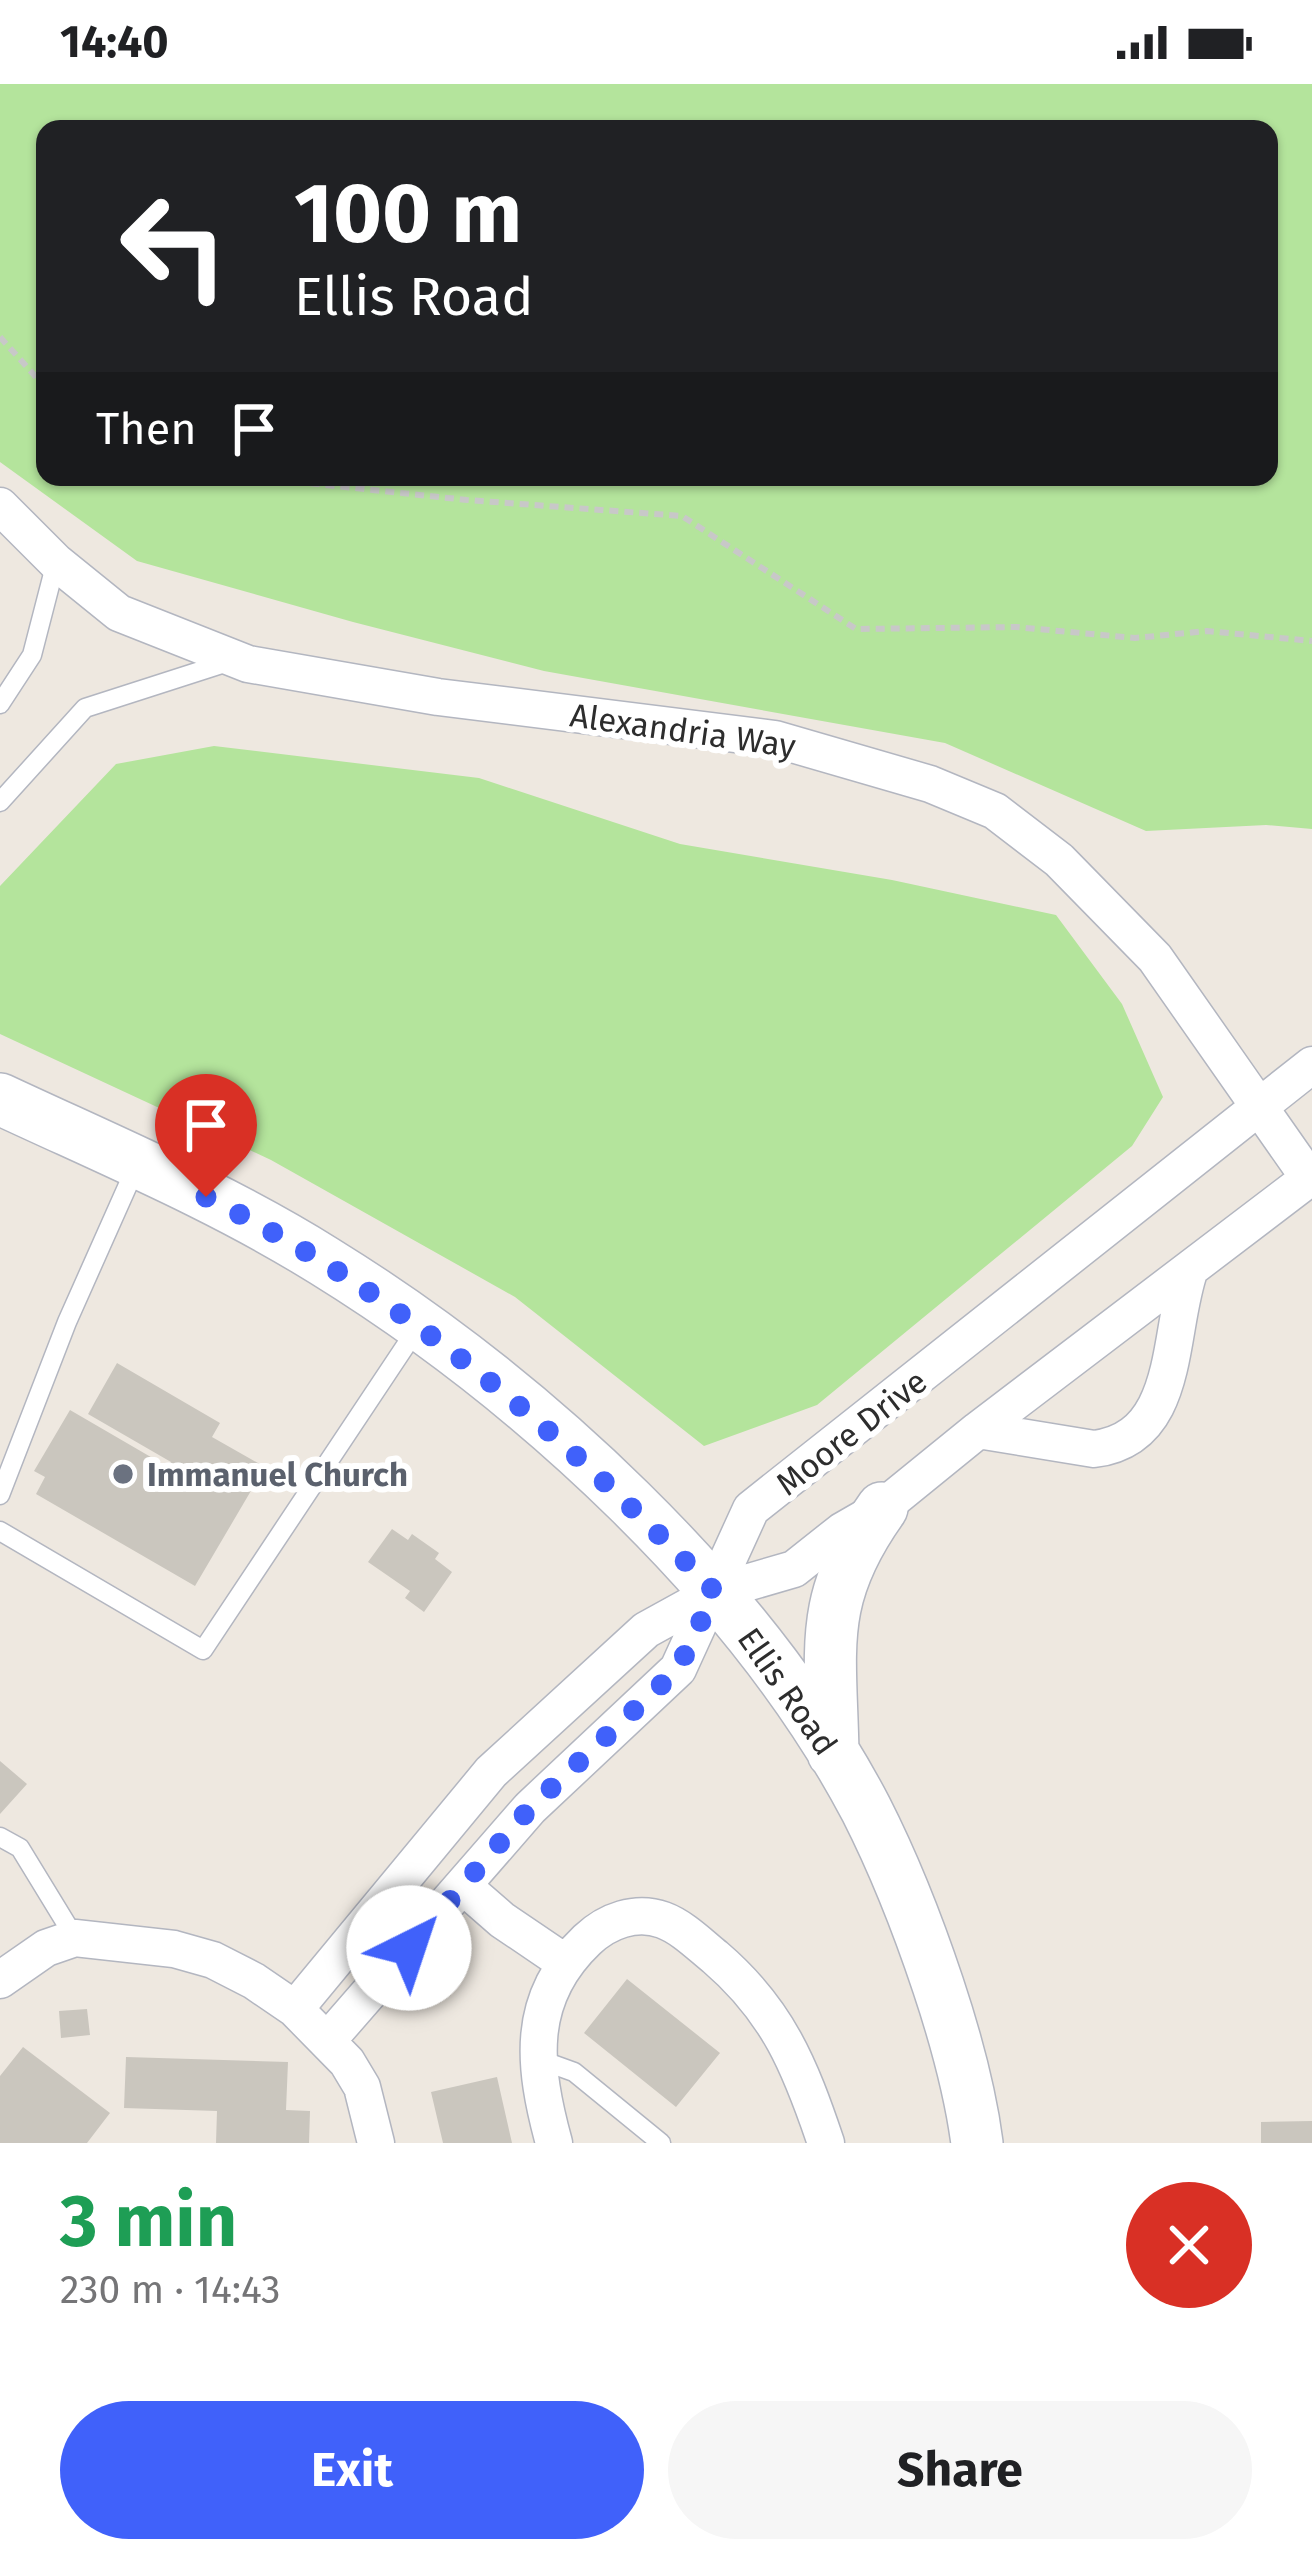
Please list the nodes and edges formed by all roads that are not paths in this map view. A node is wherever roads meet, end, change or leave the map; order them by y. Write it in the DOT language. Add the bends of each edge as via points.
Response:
graph roads {
  1 [pos="0,506"];
  2 [pos="56,562"];
  3 [pos="236,659"];
  4 [pos="0,704"];
  5 [pos="0,802"];
  6 [pos="1312,1065"];
  7 [pos="0,1099"];
  8 [pos="1258,1106"];
  9 [pos="138,1163"];
  10 [pos="1310,1177"];
  11 [pos="1190,1269"];
  12 [pos="418,1326"];
  13 [pos="978,1430"];
  14 [pos="0,1495"];
  15 [pos="882,1508"];
  16 [pos="0,1531"];
  17 [pos="715,1592"];
  18 [pos="833,1753"];
  19 [pos="511,1790"];
  20 [pos="0,1838"];
  21 [pos="464,1886"];
  22 [pos="75,1938"];
  23 [pos="564,1962"];
  24 [pos="0,1980"];
  25 [pos="296,2009"];
  26 [pos="327,2041"];
  27 [pos="538,2059"];
  28 [pos="376,2143"];
  29 [pos="554,2143"];
  30 [pos="661,2143"];
  31 [pos="826,2143"];
  32 [pos="977,2143"];
  1 -- 2 [label="street, Alexandria Way"];
  2 -- 3 [label="street, Alexandria Way" via="118,613"];
  2 -- 4 [label="lane" via="32,655"];
  3 -- 5 [label="lane" via="86,708"];
  3 -- 8 [label="street, Alexandria Way" via="438,697 775,739 995,811 1059,860 1155,958"];
  6 -- 8 [label="street, Moore Drive"];
  7 -- 9 [label="main road, Ellis Road"];
  8 -- 10 [label="street, Alexandria Way"];
  8 -- 17 [label="street, Moore Drive" via="752,1509"];
  9 -- 12 [label="main road, Ellis Road" via="273,1231"];
  9 -- 14 [label="lane"];
  10 -- 11 [label="street"];
  11 -- 13 [label="street"];
  11 -- 13 [label="street" via="1164,1388 1138,1433 1094,1449"];
  12 -- 16 [label="lane" via="202,1650"];
  12 -- 17 [label="main road, Ellis Road" via="590,1466"];
  13 -- 15 [label="street"];
  15 -- 17 [label="street" via="794,1569"];
  15 -- 18 [label="main road" via="855,1547 836,1597"];
  17 -- 18 [label="main road, Ellis Road"];
  17 -- 19 [label="street" via="646,1630"];
  17 -- 19 [label="street, Moore Drive" via="678,1669"];
  18 -- 32 [label="main road, Ellis Road" via="902,1885 951,2025"];
  19 -- 21 [label="street"];
  19 -- 25 [label="street"];
  20 -- 22 [label="lane" via="20,1848"];
  21 -- 23 [label="street"];
  21 -- 26 [label="street"];
  22 -- 24 [label="street"];
  22 -- 25 [label="street" via="213,1960"];
  23 -- 27 [label="street" via="545,2004"];
  23 -- 31 [label="street" via="601,1926 638,1917 668,1922 760,2000 797,2063"];
  25 -- 26 [label="street"];
  26 -- 28 [label="street" via="362,2087"];
  27 -- 29 [label="street"];
  27 -- 30 [label="lane" via="574,2072"];
}
